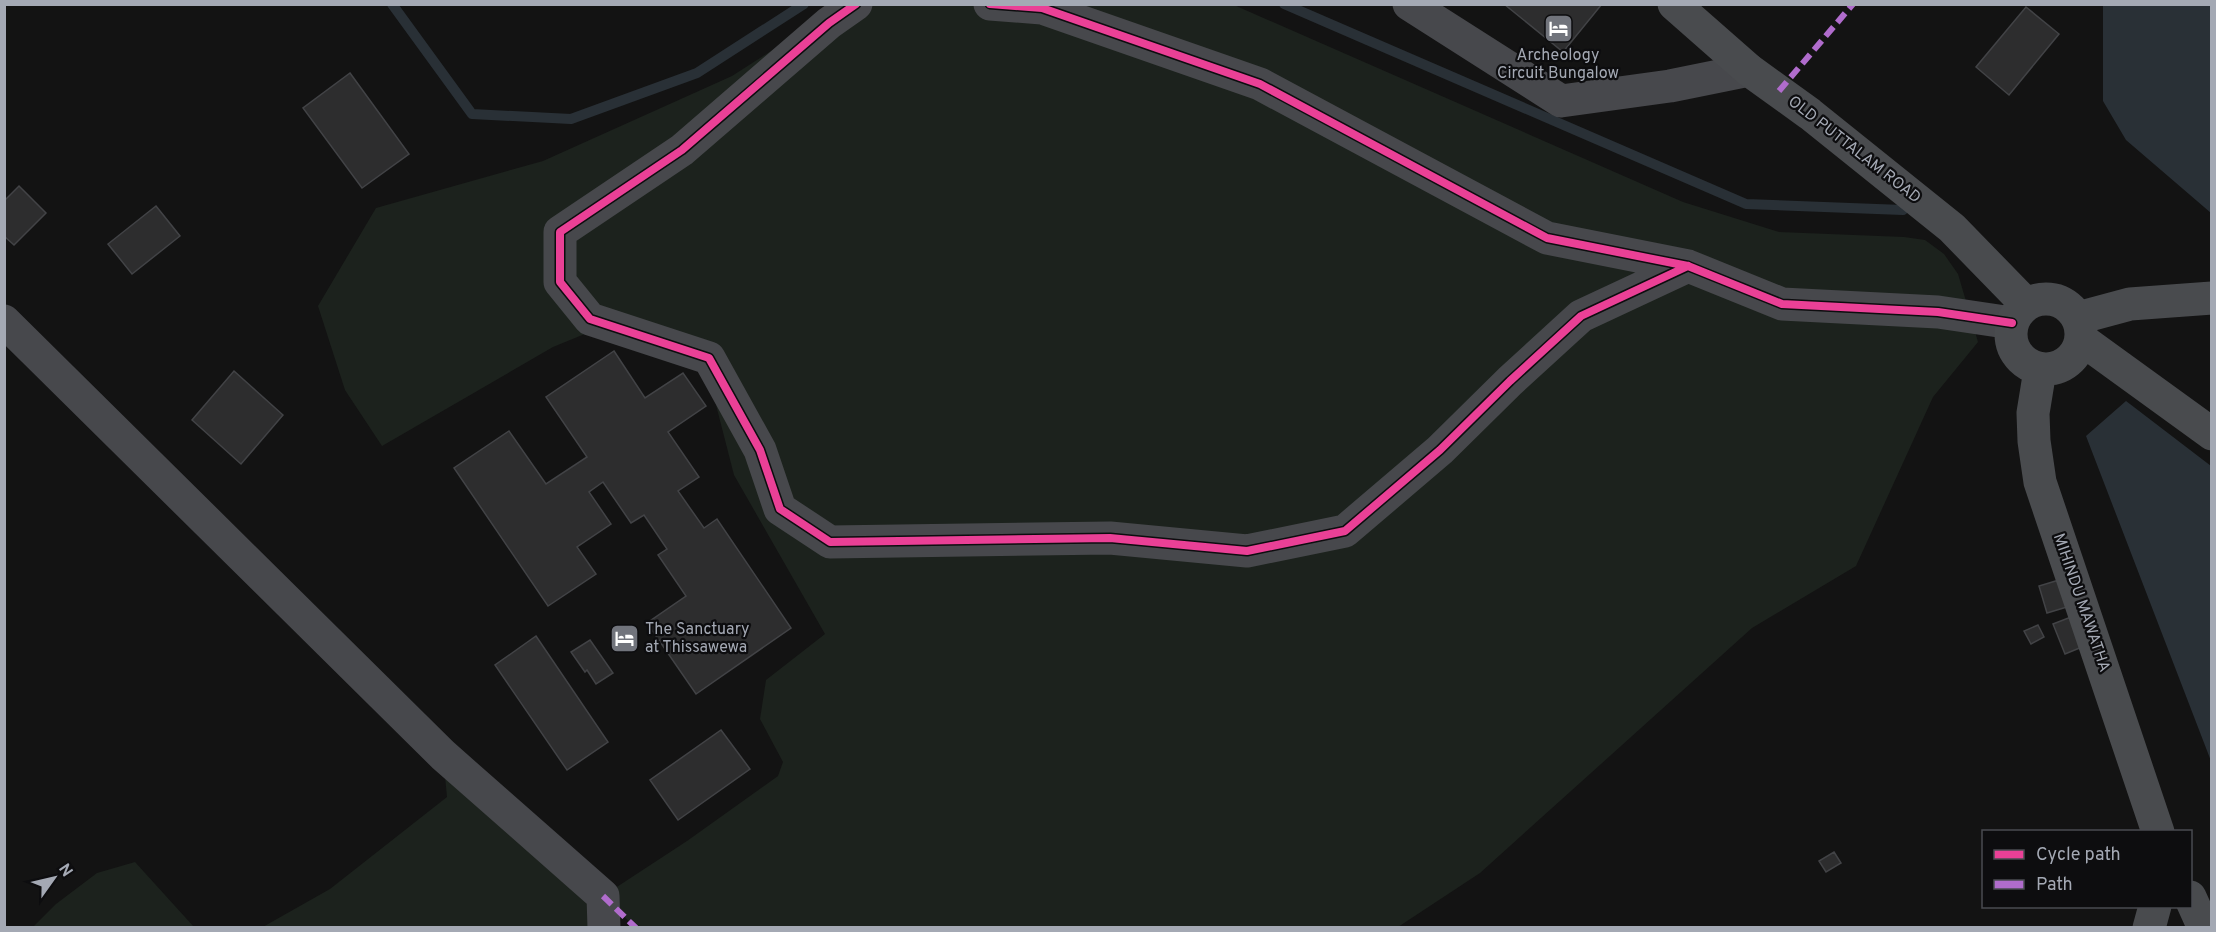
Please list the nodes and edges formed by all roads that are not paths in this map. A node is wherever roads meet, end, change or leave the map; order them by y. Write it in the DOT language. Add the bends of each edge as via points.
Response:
graph roads {
  1 [pos="856,4"];
  2 [pos="990,4"];
  3 [pos="1409,4"];
  4 [pos="1674,4"];
  5 [pos="1749,70"];
  6 [pos="1688,266"];
  7 [pos="2211,298"];
  8 [pos="2019,314"];
  9 [pos="4,321"];
  10 [pos="2080,329"];
  11 [pos="2040,370"];
  12 [pos="2211,434"];
  13 [pos="2158,830"];
  14 [pos="2192,901"];
  15 [pos="2154,908"];
  16 [pos="604,927"];
  17 [pos="2149,927"];
  18 [pos="2204,927"];
  1 -- 6 [label="street" via="682,150 560,232 560,282 590,319 709,358 760,450 780,509 830,543 1110,538 1247,551 1345,531 1440,450 1581,316"];
  2 -- 6 [label="street" via="1042,8 1260,84 1547,238"];
  3 -- 5 [label="street" via="1561,101"];
  4 -- 5 [label="main road, OLD PUTTALAM ROAD"];
  5 -- 8 [label="main road, OLD PUTTALAM ROAD" via="1952,228"];
  6 -- 8 [label="street" via="1782,304"];
  7 -- 10 [label="main road" via="2130,304"];
  8 -- 10 [label="main road" via="2037,300 2049,299 2071,309"];
  8 -- 11 [label="main road" via="2010,335 2012,347 2018,357"];
  9 -- 16 [label="street" via="443,755 603,896"];
  10 -- 11 [label="main road" via="2078,350 2071,360 2051,370"];
  10 -- 12 [label="main road"];
  11 -- 13 [label="main road, MIHINDU MAWATHA" via="2033,422 2040,482"];
  14 -- 18 [label="main road"];
  15 -- 17 [label="main road"];
}
